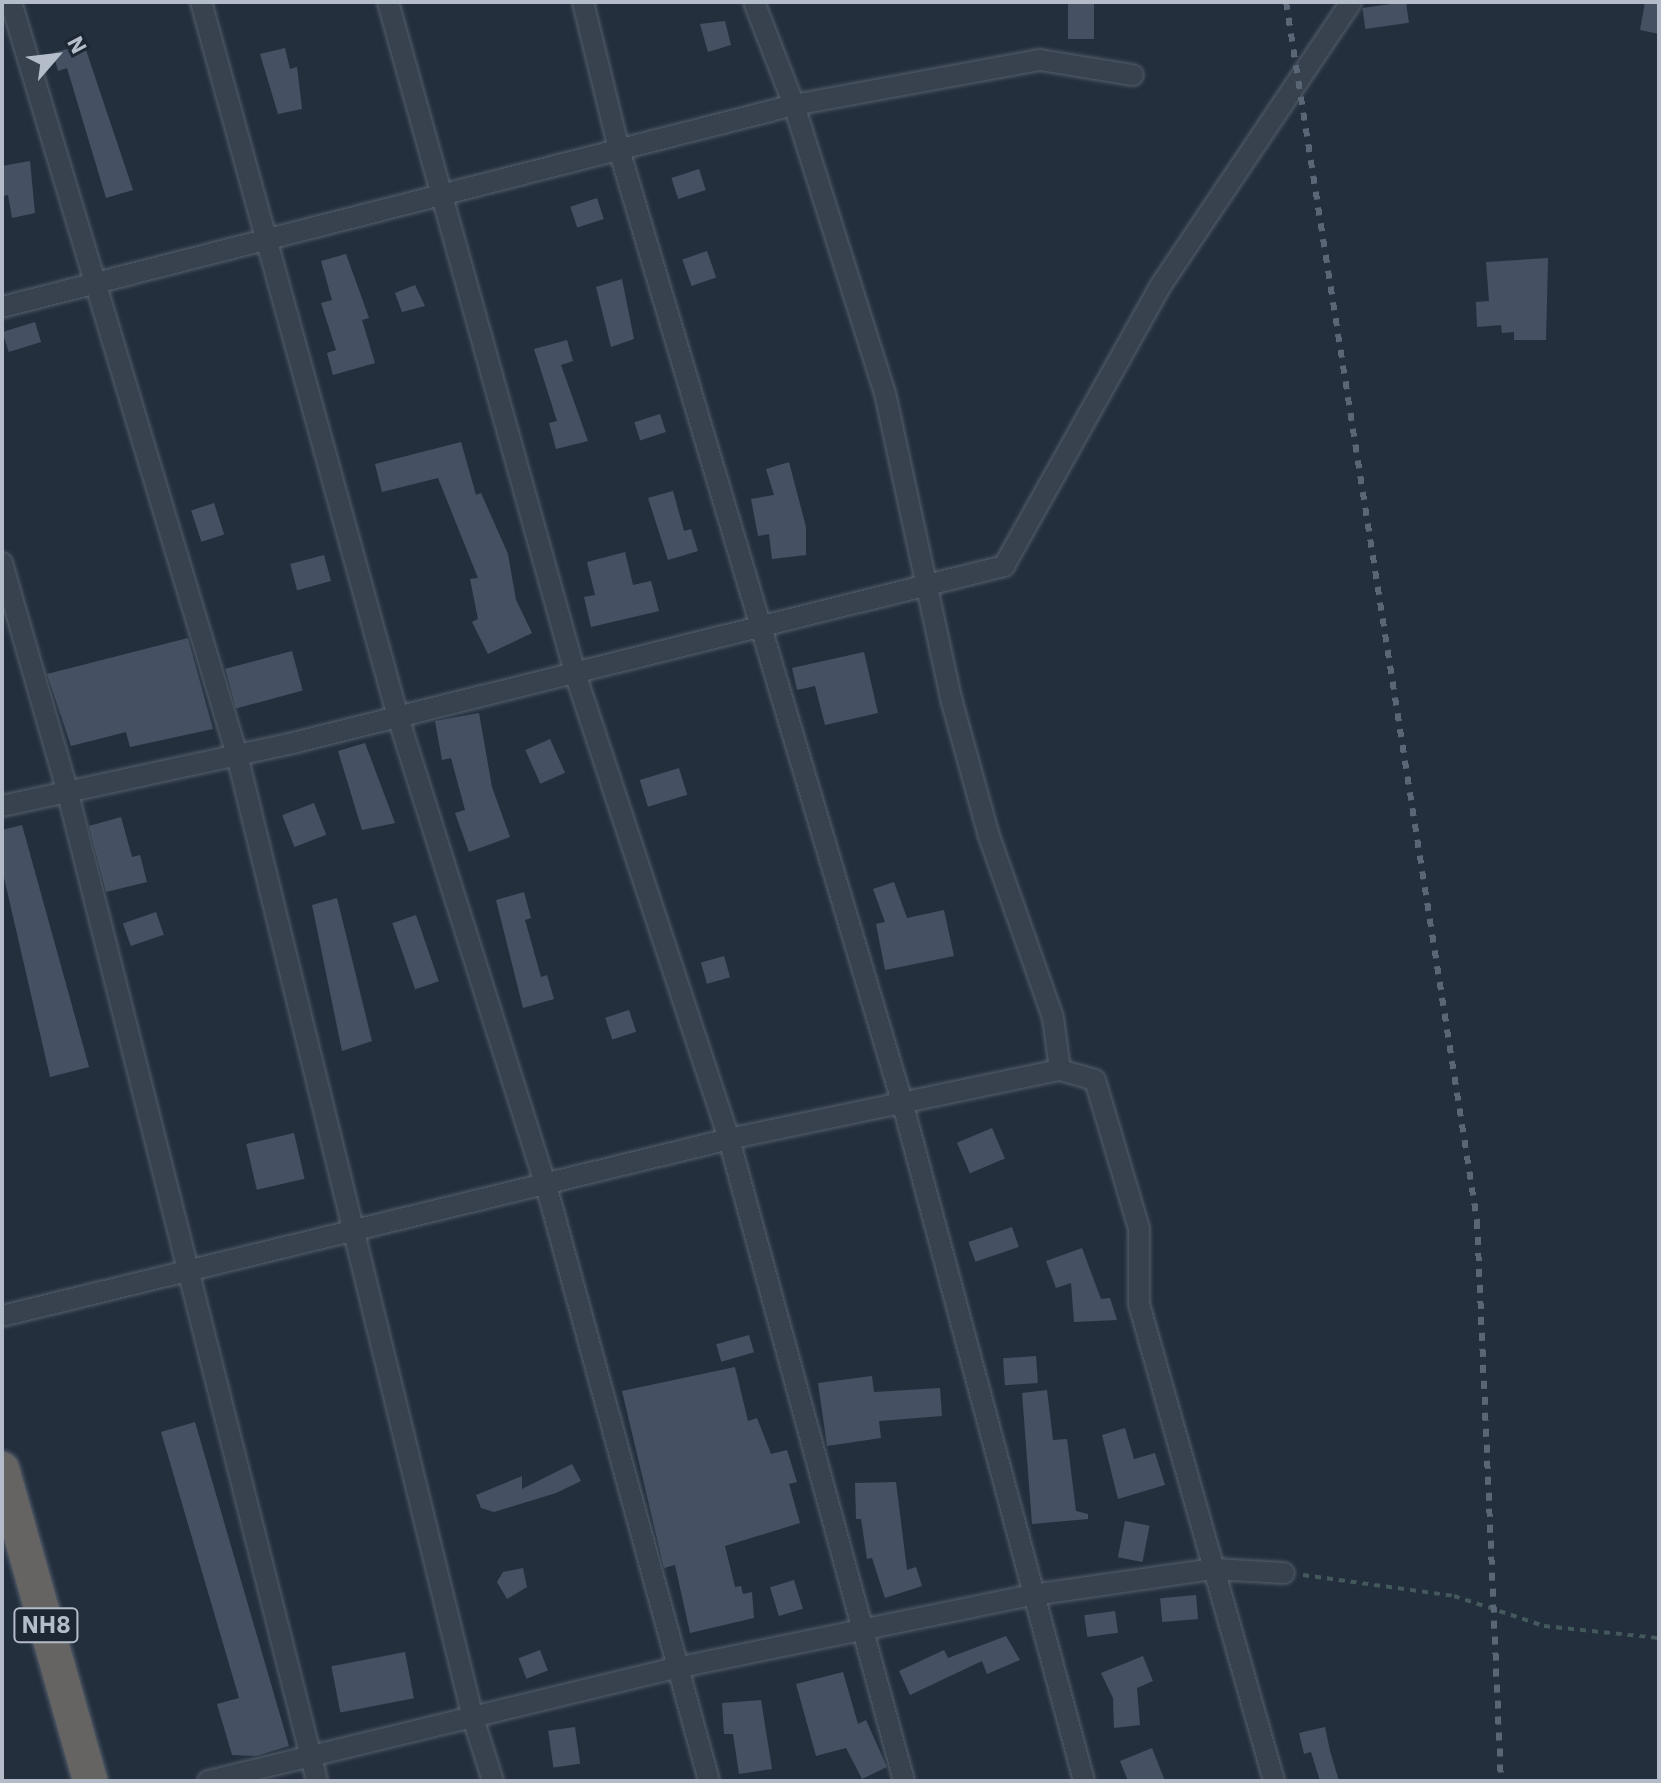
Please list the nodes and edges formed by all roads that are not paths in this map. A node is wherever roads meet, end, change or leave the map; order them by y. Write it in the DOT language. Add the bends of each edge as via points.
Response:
graph roads {
  1 [pos="11,2"];
  2 [pos="201,2"];
  3 [pos="388,2"];
  4 [pos="583,2"];
  5 [pos="754,2"];
  6 [pos="1351,2"];
  7 [pos="1133,75"];
  8 [pos="794,105"];
  9 [pos="618,146"];
  10 [pos="439,194"];
  11 [pos="265,239"];
  12 [pos="92,284"];
  13 [pos="2,307"];
  14 [pos="2,563"];
  15 [pos="927,585"];
  16 [pos="761,626"];
  17 [pos="575,673"];
  18 [pos="398,717"];
  19 [pos="237,755"];
  20 [pos="67,790"];
  21 [pos="2,806"];
  22 [pos="1060,1070"];
  23 [pos="903,1105"];
  24 [pos="729,1139"];
  25 [pos="546,1185"];
  26 [pos="357,1233"];
  27 [pos="188,1274"];
  28 [pos="2,1316"];
  29 [pos="2,1469"];
  30 [pos="1214,1569"];
  31 [pos="1284,1573"];
  32 [pos="1033,1595"];
  33 [pos="864,1629"];
  34 [pos="676,1668"];
  35 [pos="473,1718"];
  36 [pos="311,1760"];
  37 [pos="81,1779"];
  38 [pos="208,1781"];
  39 [pos="317,1781"];
  40 [pos="493,1781"];
  41 [pos="709,1781"];
  42 [pos="904,1781"];
  43 [pos="1084,1781"];
  44 [pos="1274,1781"];
  1 -- 12 [label="street"];
  2 -- 11 [label="street"];
  3 -- 10 [label="street" via="418,97"];
  4 -- 9 [label="street"];
  5 -- 8 [label="street"];
  6 -- 15 [label="street" via="1161,285 1004,566"];
  7 -- 8 [label="street" via="1040,60"];
  8 -- 9 [label="street"];
  8 -- 15 [label="street" via="885,393"];
  9 -- 10 [label="street"];
  9 -- 16 [label="street"];
  10 -- 11 [label="street"];
  10 -- 17 [label="street"];
  11 -- 12 [label="street"];
  11 -- 18 [label="street"];
  12 -- 13 [label="street"];
  12 -- 19 [label="street"];
  14 -- 20 [label="street"];
  15 -- 16 [label="street"];
  15 -- 22 [label="street" via="989,836 1053,1018"];
  16 -- 17 [label="street"];
  16 -- 23 [label="street"];
  17 -- 18 [label="street"];
  17 -- 24 [label="street"];
  18 -- 19 [label="street"];
  18 -- 25 [label="street"];
  19 -- 20 [label="street"];
  19 -- 26 [label="street"];
  20 -- 21 [label="street"];
  20 -- 27 [label="street"];
  22 -- 23 [label="street"];
  22 -- 30 [label="street" via="1095,1080 1139,1229 1139,1304"];
  23 -- 24 [label="street"];
  23 -- 32 [label="street"];
  24 -- 25 [label="street"];
  24 -- 33 [label="street"];
  25 -- 26 [label="street"];
  25 -- 34 [label="street"];
  26 -- 27 [label="street"];
  26 -- 35 [label="street"];
  27 -- 28 [label="street"];
  27 -- 36 [label="street"];
  29 -- 37 [label="highway, NH8"];
  30 -- 31 [label="street"];
  30 -- 32 [label="street"];
  30 -- 44 [label="street"];
  32 -- 33 [label="street"];
  32 -- 43 [label="street"];
  33 -- 34 [label="street"];
  33 -- 42 [label="street"];
  34 -- 35 [label="street"];
  34 -- 41 [label="street"];
  35 -- 36 [label="street"];
  35 -- 40 [label="street"];
  36 -- 38 [label="street"];
  36 -- 39 [label="street"];
}
